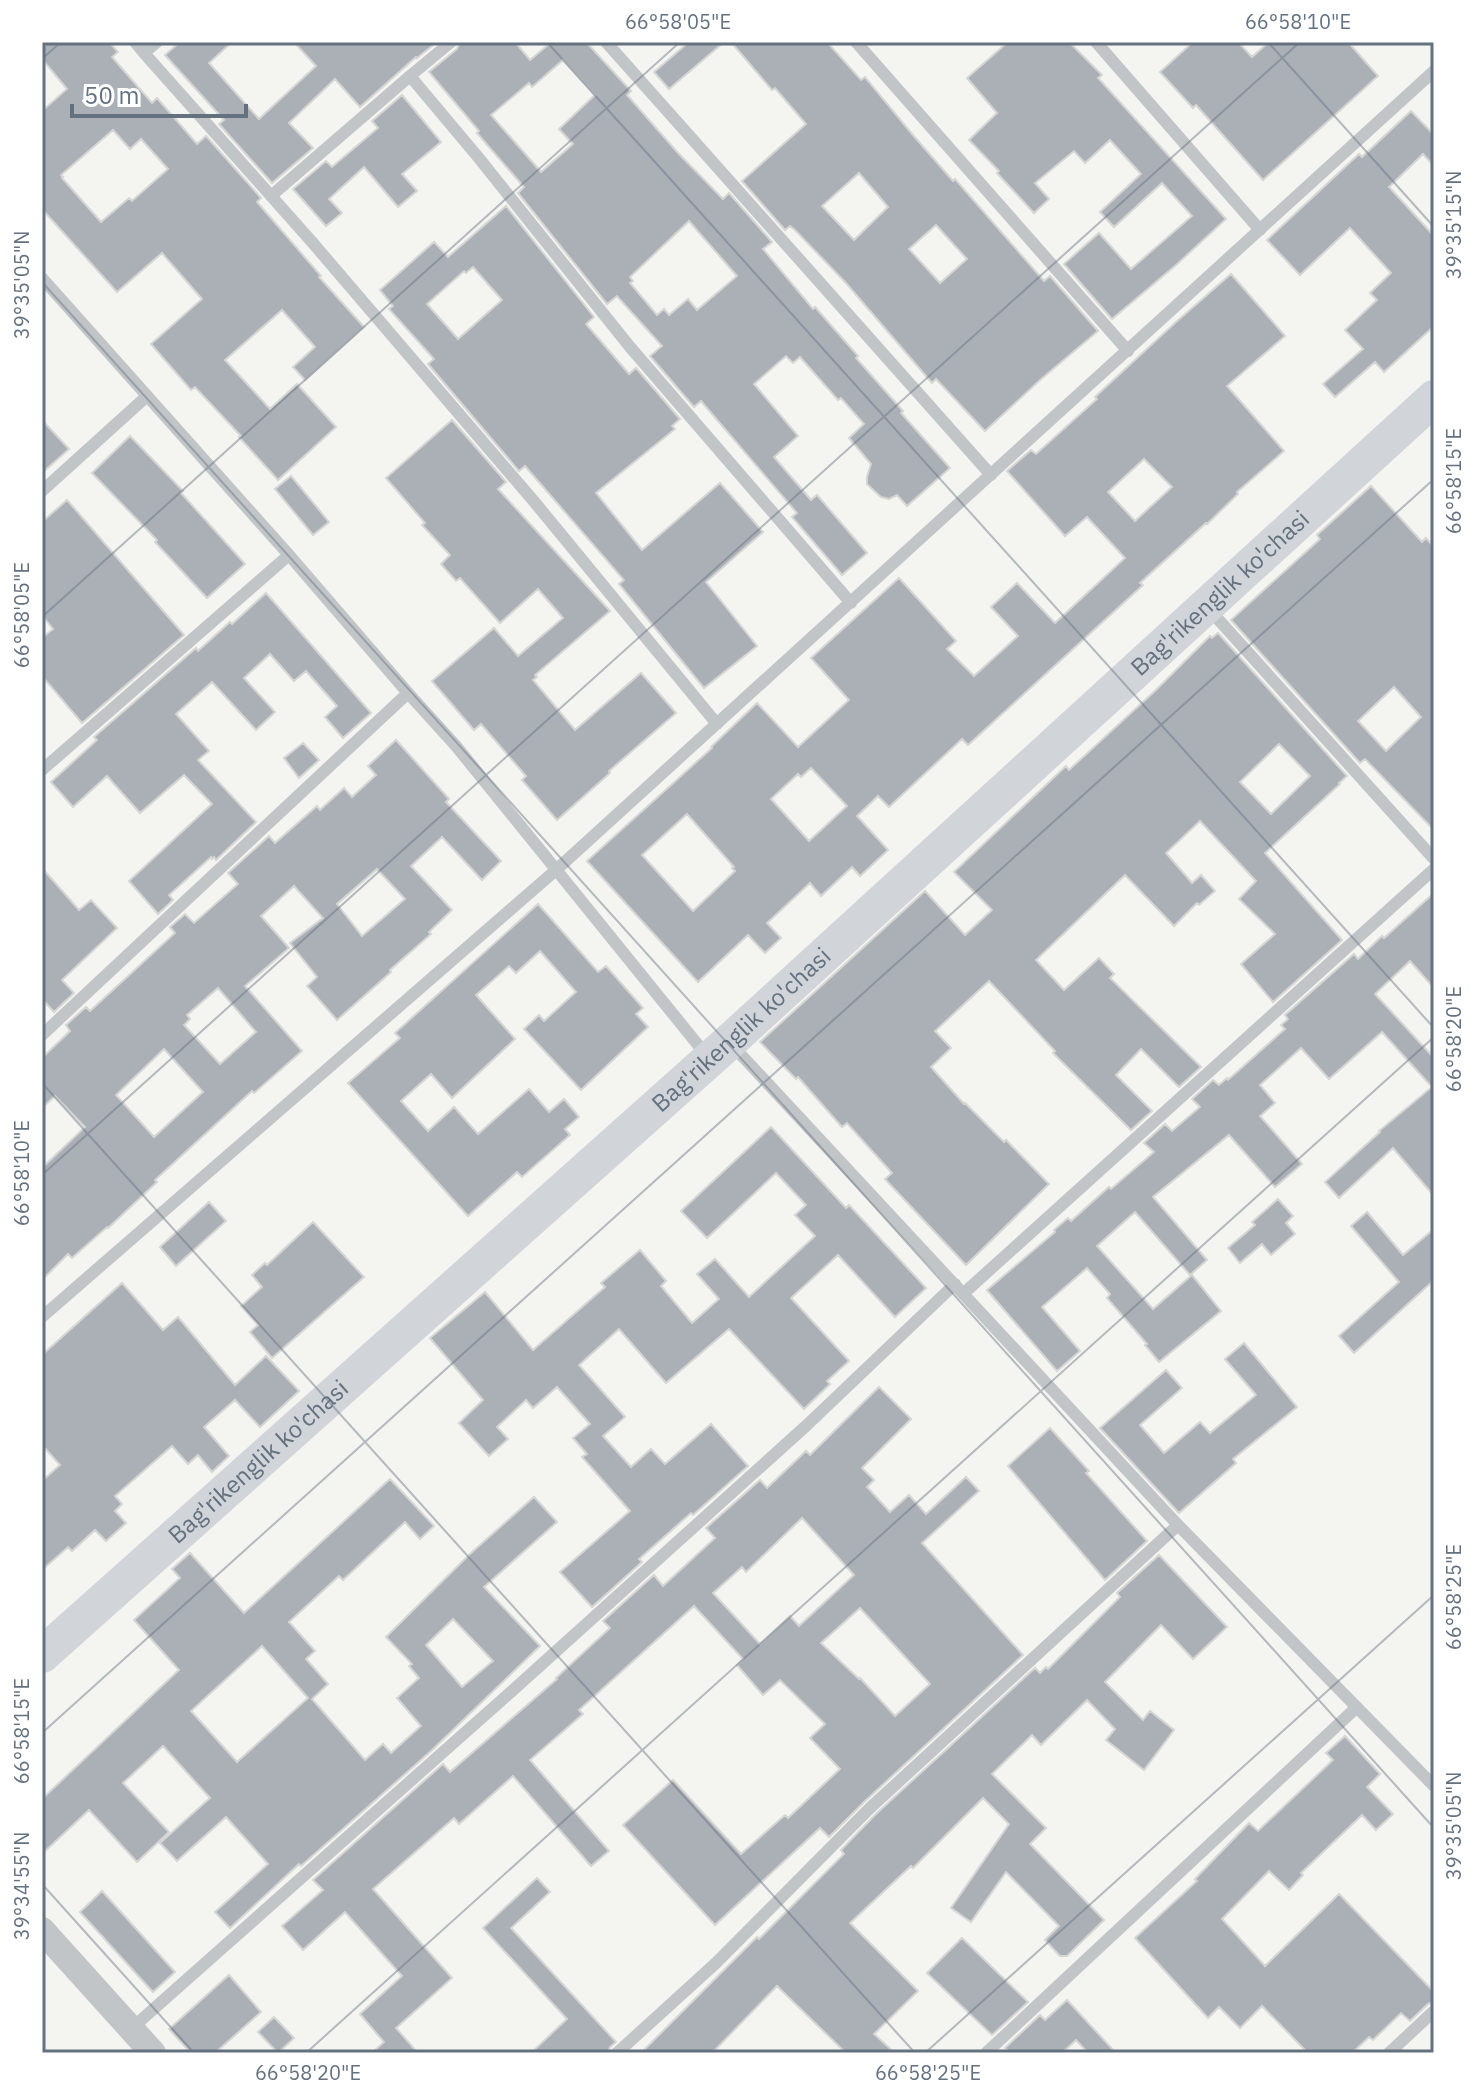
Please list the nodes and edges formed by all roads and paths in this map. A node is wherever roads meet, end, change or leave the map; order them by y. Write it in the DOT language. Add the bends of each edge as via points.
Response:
graph roads {
  1 [pos="135,42"];
  2 [pos="157,42"];
  3 [pos="451,42"];
  4 [pos="606,42"];
  5 [pos="856,42"];
  6 [pos="1096,42"];
  7 [pos="144,53"];
  8 [pos="1434,71"];
  9 [pos="410,76"];
  10 [pos="271,196"];
  11 [pos="1260,230"];
  12 [pos="42,278"];
  13 [pos="1128,351"];
  14 [pos="146,397"];
  15 [pos="1434,398"];
  16 [pos="991,475"];
  17 [pos="42,491"];
  18 [pos="289,555"];
  19 [pos="851,603"];
  20 [pos="1206,606"];
  21 [pos="408,693"];
  22 [pos="717,724"];
  23 [pos="42,770"];
  24 [pos="1434,859"];
  25 [pos="1434,869"];
  26 [pos="556,870"];
  27 [pos="42,1035"];
  28 [pos="719,1050"];
  29 [pos="960,1289"];
  30 [pos="42,1317"];
  31 [pos="1178,1525"];
  32 [pos="42,1655"];
  33 [pos="1357,1707"];
  34 [pos="1434,1786"];
  35 [pos="42,1930"];
  36 [pos="1434,2011"];
  37 [pos="131,2029"];
  38 [pos="153,2053"];
  39 [pos="617,2053"];
  40 [pos="986,2053"];
  41 [pos="1389,2053"];
  1 -- 7 [label="lane"];
  2 -- 7 [label="lane"];
  3 -- 9 [label="lane"];
  4 -- 16 [label="lane"];
  5 -- 13 [label="lane"];
  6 -- 11 [label="lane"];
  7 -- 10 [label="lane"];
  8 -- 11 [label="lane"];
  9 -- 10 [label="lane"];
  9 -- 19 [label="lane" via="630,347"];
  10 -- 22 [label="lane"];
  11 -- 13 [label="lane"];
  12 -- 14 [label="lane"];
  13 -- 16 [label="lane"];
  14 -- 17 [label="lane"];
  14 -- 18 [label="lane"];
  15 -- 20 [label="main road, Bag'rikenglik ko'chasi"];
  16 -- 19 [label="lane"];
  18 -- 21 [label="lane"];
  18 -- 23 [label="lane"];
  19 -- 22 [label="lane"];
  20 -- 24 [label="lane"];
  20 -- 28 [label="main road, Bag'rikenglik ko'chasi"];
  21 -- 26 [label="lane"];
  21 -- 27 [label="lane"];
  22 -- 26 [label="lane"];
  25 -- 29 [label="lane"];
  26 -- 28 [label="lane"];
  26 -- 30 [label="lane"];
  28 -- 29 [label="lane"];
  28 -- 32 [label="main road, Bag'rikenglik ko'chasi"];
  29 -- 31 [label="lane"];
  29 -- 37 [label="lane"];
  31 -- 33 [label="lane"];
  31 -- 39 [label="lane" via="870,1808 716,1963"];
  33 -- 34 [label="lane"];
  33 -- 40 [label="lane"];
  35 -- 37 [label="street"];
  36 -- 41 [label="lane"];
  37 -- 38 [label="street"];
}
